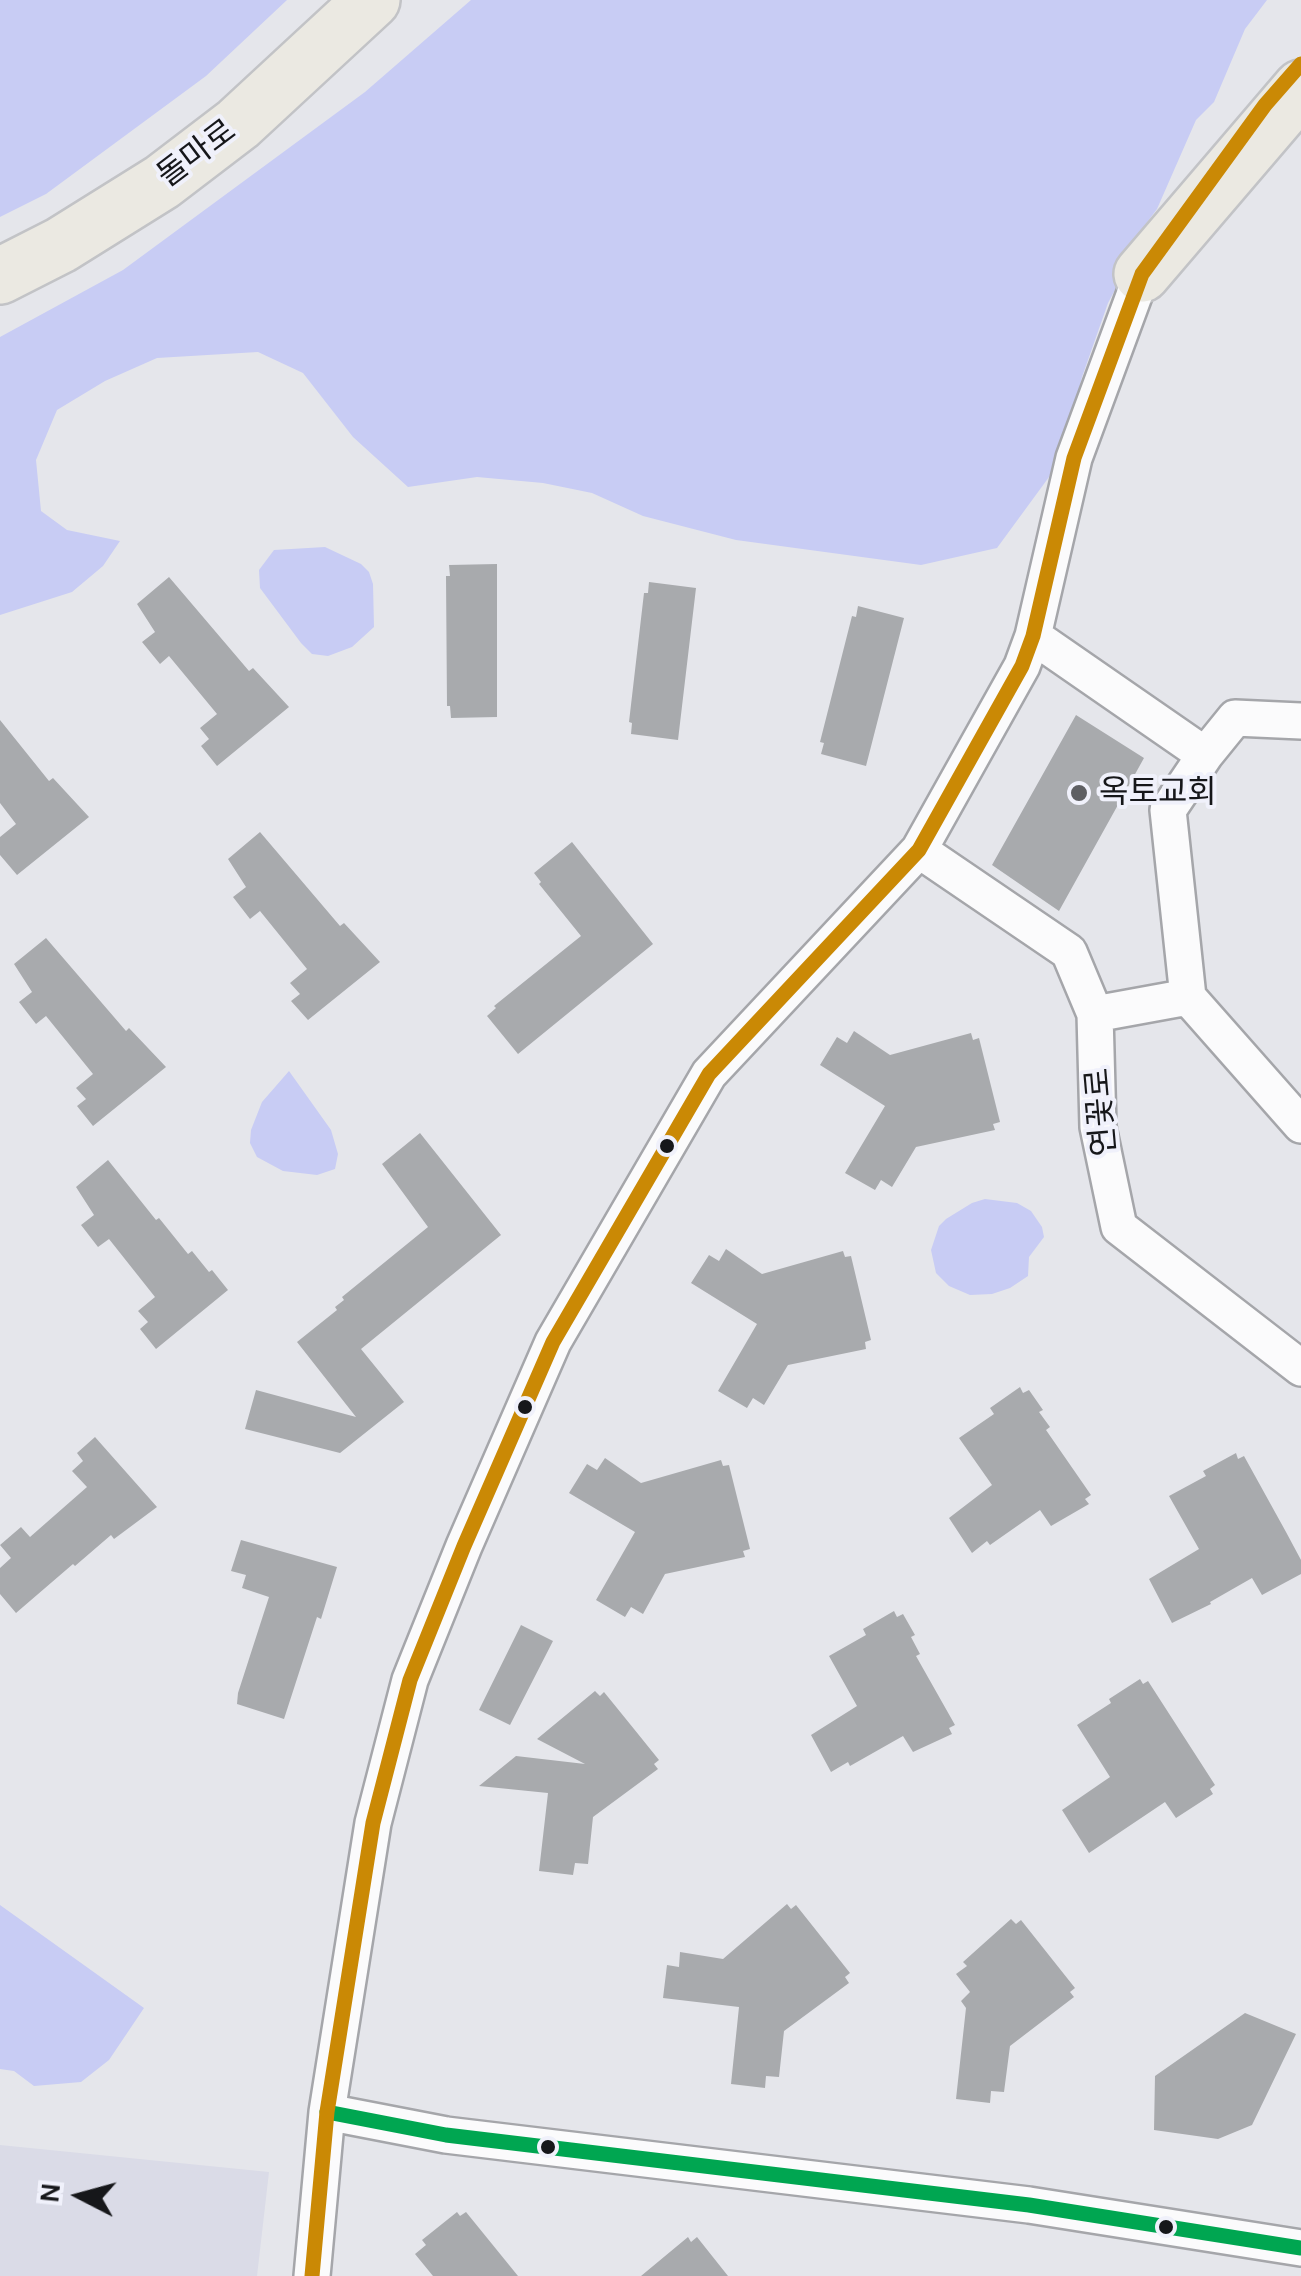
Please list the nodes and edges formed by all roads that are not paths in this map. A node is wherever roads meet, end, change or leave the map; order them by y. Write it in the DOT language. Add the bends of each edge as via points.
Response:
graph roads {
  1 [pos="372,0"];
  2 [pos="1301,64"];
  3 [pos="1301,88"];
  4 [pos="1142,274"];
  5 [pos="0,276"];
  6 [pos="1033,636"];
  7 [pos="1301,721"];
  8 [pos="1205,755"];
  9 [pos="919,850"];
  10 [pos="1188,997"];
  11 [pos="1095,1014"];
  12 [pos="1301,1125"];
  13 [pos="1301,1368"];
  14 [pos="328,2112"];
  15 [pos="1301,2248"];
  16 [pos="312,2276"];
  1 -- 5 [label="main road, 돌마로" via="238,124 162,182"];
  2 -- 4 [label="street"];
  3 -- 4 [label="main road"];
  4 -- 6 [label="street" via="1074,458"];
  6 -- 8 [label="street"];
  6 -- 9 [label="street"];
  7 -- 8 [label="street" via="1235,718"];
  8 -- 10 [label="street" via="1168,810"];
  9 -- 11 [label="street, 연꽃로" via="1069,952"];
  9 -- 14 [label="street" via="709,1074 553,1342 410,1680 373,1823"];
  10 -- 11 [label="street"];
  10 -- 12 [label="street"];
  11 -- 13 [label="street, 연꽃로" via="1098,1127 1118,1227"];
  14 -- 15 [label="street" via="446,2135 1028,2205"];
  14 -- 16 [label="street"];
}
